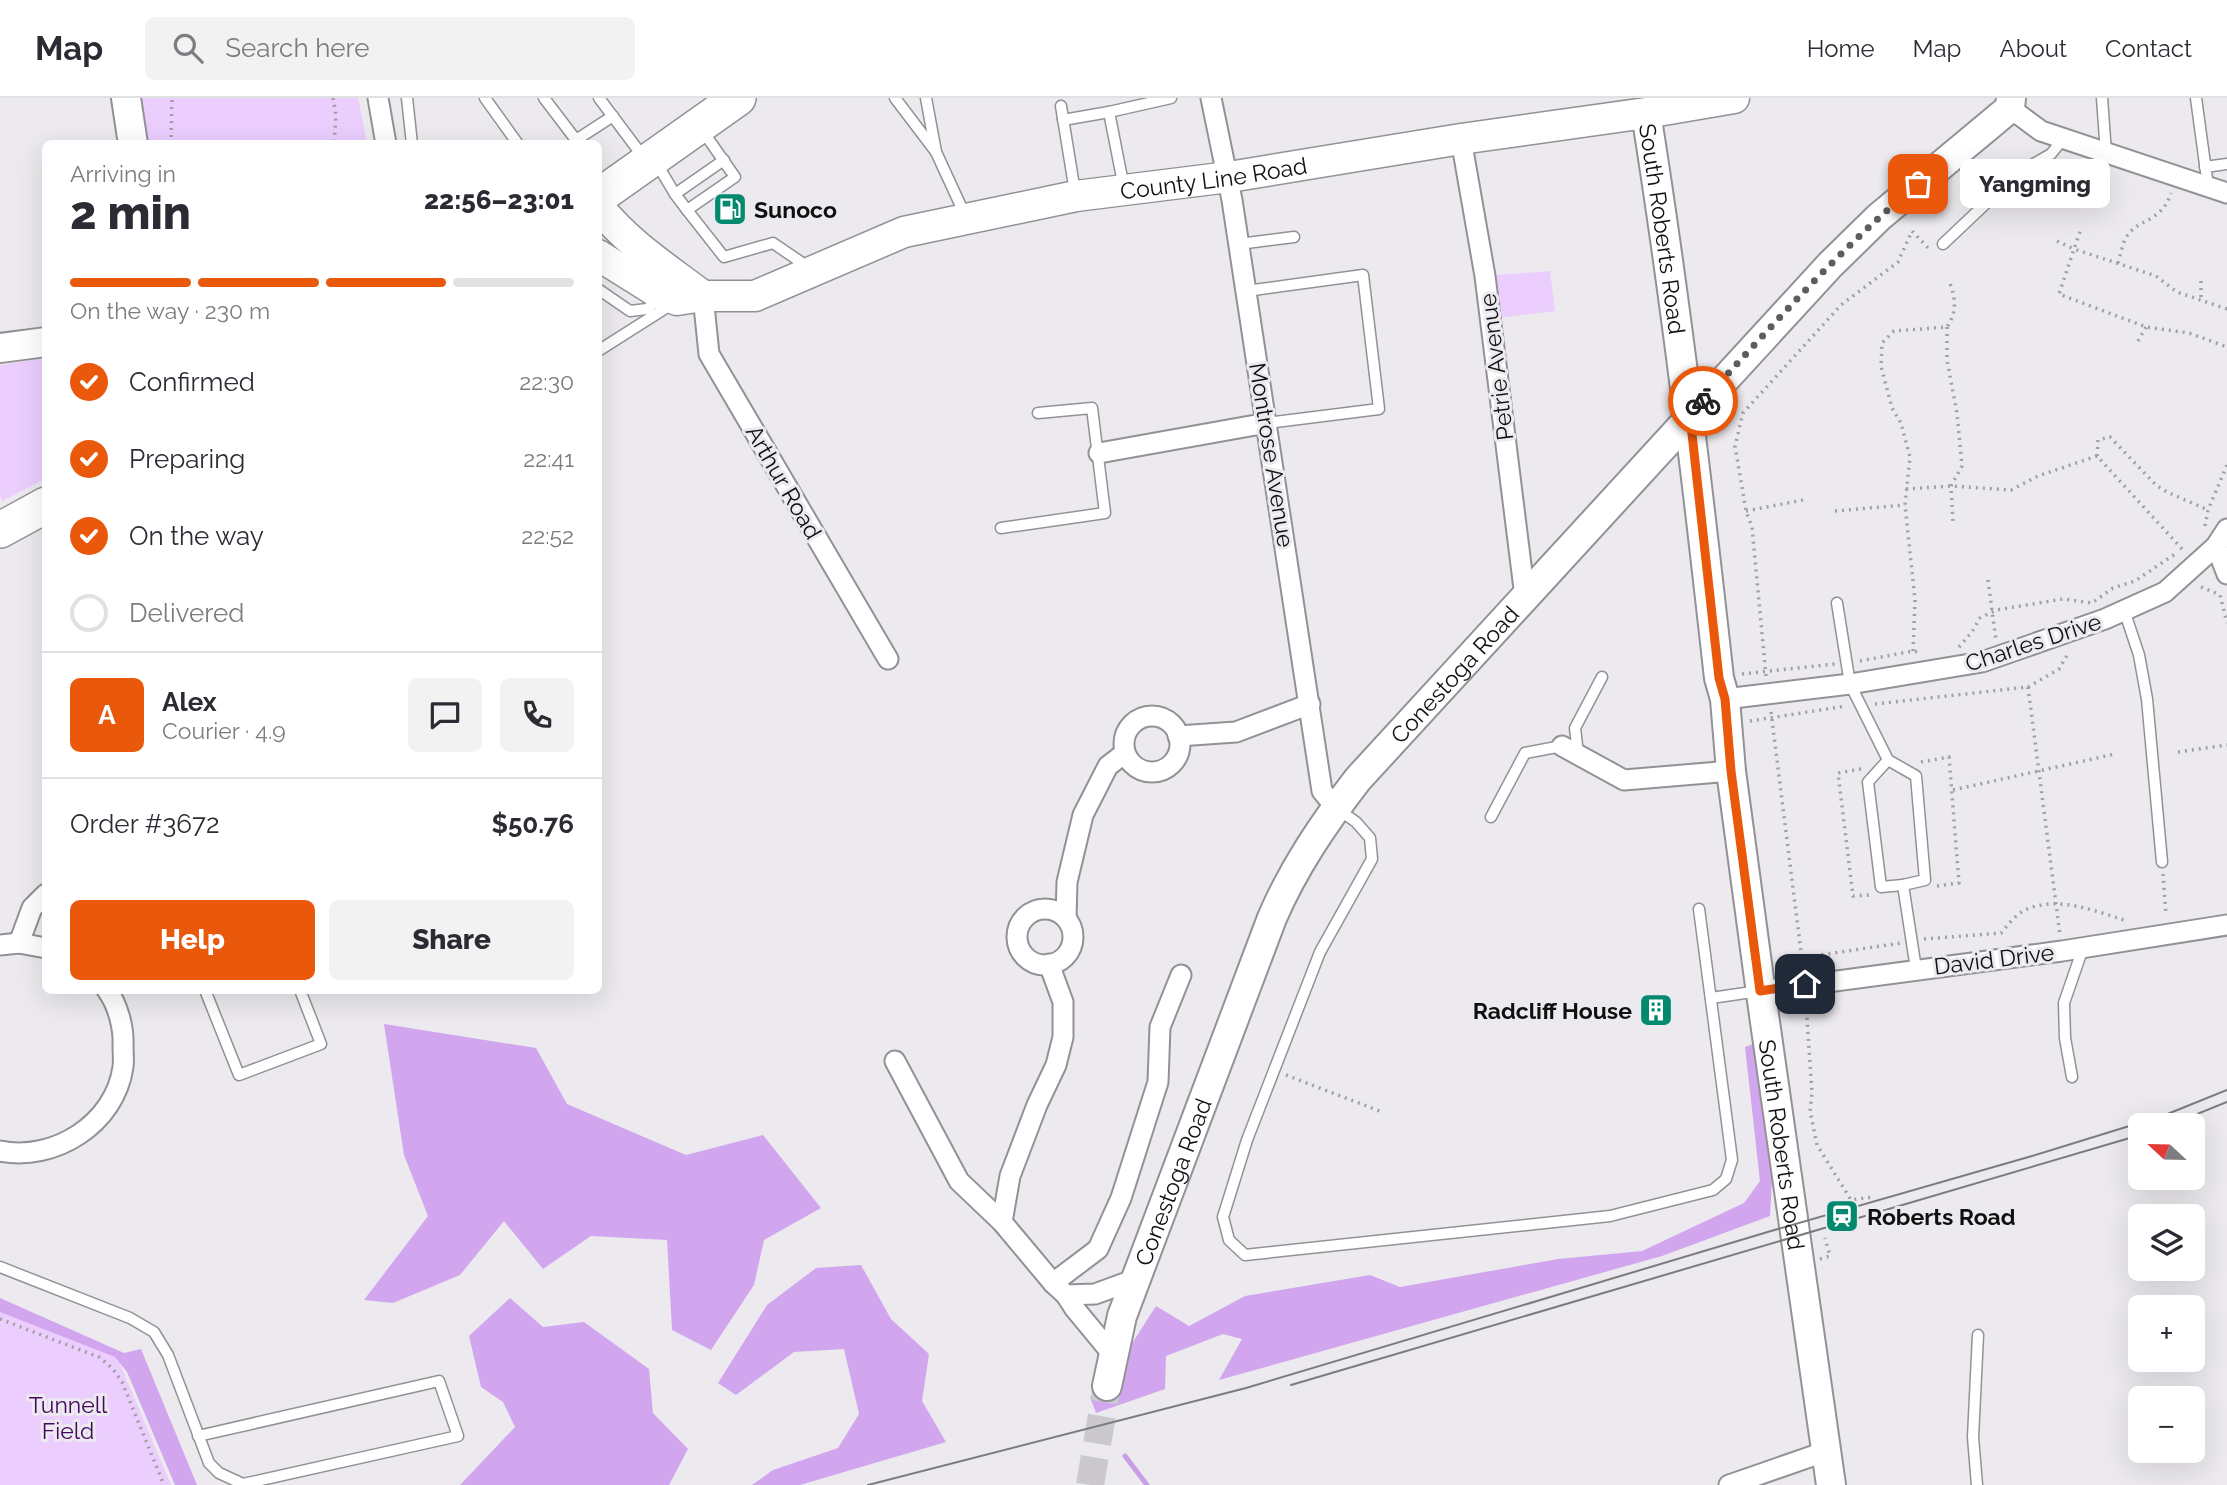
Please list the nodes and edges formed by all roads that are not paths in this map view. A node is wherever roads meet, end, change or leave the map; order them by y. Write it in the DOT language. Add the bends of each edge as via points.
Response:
graph roads {
  1 [pos="126,98"];
  2 [pos="378,98"];
  3 [pos="407,98"];
  4 [pos="485,98"];
  5 [pos="544,98"];
  6 [pos="599,98"];
  7 [pos="738,98"];
  8 [pos="895,98"];
  9 [pos="926,98"];
  10 [pos="1171,98"];
  11 [pos="1211,98"];
  12 [pos="1734,98"];
  13 [pos="2102,98"];
  14 [pos="2196,98"];
  15 [pos="2011,103"];
  16 [pos="1061,106"];
  17 [pos="1643,106"];
  18 [pos="1109,112"];
  19 [pos="613,116"];
  20 [pos="1063,120"];
  21 [pos="699,125"];
  22 [pos="1461,139"];
  23 [pos="2063,139"];
  24 [pos="132,140"];
  25 [pos="385,140"];
  26 [pos="412,140"];
  27 [pos="515,140"];
  28 [pos="936,152"];
  29 [pos="2106,153"];
  30 [pos="649,159"];
  31 [pos="724,160"];
  32 [pos="2227,164"];
  33 [pos="2205,167"];
  34 [pos="1229,177"];
  35 [pos="2208,187"];
  36 [pos="1124,189"];
  37 [pos="2227,193"];
  38 [pos="602,194"];
  39 [pos="675,194"];
  40 [pos="1076,196"];
  41 [pos="687,210"];
  42 [pos="602,211"];
  43 [pos="967,219"];
  44 [pos="1294,237"];
  45 [pos="1239,244"];
  46 [pos="1943,244"];
  47 [pos="602,257"];
  48 [pos="814,271"];
  49 [pos="1246,291"];
  50 [pos="602,292"];
  51 [pos="681,297"];
  52 [pos="42,343"];
  53 [pos="0,348"];
  54 [pos="602,348"];
  55 [pos="1038,413"];
  56 [pos="1690,416"];
  57 [pos="1267,423"];
  58 [pos="1099,453"];
  59 [pos="42,507"];
  60 [pos="1001,528"];
  61 [pos="2227,529"];
  62 [pos="0,530"];
  63 [pos="2216,546"];
  64 [pos="2227,574"];
  65 [pos="1525,597"];
  66 [pos="1837,603"];
  67 [pos="2124,610"];
  68 [pos="888,659"];
  69 [pos="1602,677"];
  70 [pos="1850,684"];
  71 [pos="1724,700"];
  72 [pos="1310,704"];
  73 [pos="1178,736"];
  74 [pos="1570,750"];
  75 [pos="1125,753"];
  76 [pos="1888,760"];
  77 [pos="1731,771"];
  78 [pos="1336,808"];
  79 [pos="1491,817"];
  80 [pos="2162,862"];
  81 [pos="1903,885"];
  82 [pos="42,898"];
  83 [pos="1699,909"];
  84 [pos="1066,918"];
  85 [pos="2227,925"];
  86 [pos="5,944"];
  87 [pos="2083,947"];
  88 [pos="42,948"];
  89 [pos="1049,964"];
  90 [pos="1916,969"];
  91 [pos="1181,975"];
  92 [pos="1759,978"];
  93 [pos="110,994"];
  94 [pos="207,994"];
  95 [pos="302,994"];
  96 [pos="1711,998"];
  97 [pos="895,1061"];
  98 [pos="2072,1077"];
  99 [pos="0,1151"];
  100 [pos="1002,1222"];
  101 [pos="0,1267"];
  102 [pos="1136,1279"];
  103 [pos="1060,1289"];
  104 [pos="1978,1335"];
  105 [pos="1113,1355"];
  106 [pos="1107,1386"];
  107 [pos="198,1436"];
  108 [pos="1827,1451"];
  109 [pos="1729,1485"];
  110 [pos="1831,1485"];
  111 [pos="1977,1485"];
  1 -- 24 [label="main road"];
  2 -- 25 [label="street"];
  3 -- 26 [label="lane"];
  4 -- 27 [label="lane"];
  5 -- 19 [label="lane" via="576,140"];
  6 -- 19 [label="lane"];
  7 -- 21 [label="highway"];
  8 -- 28 [label="lane"];
  9 -- 28 [label="lane"];
  10 -- 18 [label="lane"];
  11 -- 34 [label="street, Montrose Avenue"];
  12 -- 17 [label="main road, County Line Road"];
  13 -- 29 [label="lane"];
  14 -- 33 [label="lane"];
  15 -- 23 [label="street" via="2041,131"];
  15 -- 56 [label="main road, Conestoga Road" via="1879,217"];
  16 -- 20 [label="lane"];
  17 -- 22 [label="main road, County Line Road"];
  17 -- 56 [label="main road, South Roberts Road"];
  18 -- 20 [label="lane"];
  18 -- 36 [label="lane"];
  19 -- 30 [label="lane"];
  20 -- 40 [label="lane"];
  21 -- 30 [label="highway"];
  21 -- 31 [label="lane"];
  22 -- 34 [label="main road, County Line Road"];
  22 -- 65 [label="street, Petrie Avenue" via="1485,276"];
  23 -- 29 [label="street"];
  23 -- 46 [label="lane" via="2051,155 2018,173"];
  28 -- 43 [label="lane"];
  29 -- 35 [label="street"];
  30 -- 38 [label="highway"];
  30 -- 39 [label="lane"];
  31 -- 39 [label="lane"];
  31 -- 41 [label="lane" via="735,177"];
  32 -- 33 [label="lane"];
  33 -- 35 [label="lane"];
  34 -- 36 [label="main road, County Line Road"];
  34 -- 45 [label="street, Montrose Avenue"];
  35 -- 37 [label="street"];
  36 -- 40 [label="main road, County Line Road"];
  39 -- 41 [label="lane"];
  40 -- 43 [label="main road, County Line Road"];
  41 -- 48 [label="lane" via="724,257 773,243"];
  42 -- 51 [label="main road"];
  43 -- 48 [label="main road, County Line Road" via="904,232"];
  44 -- 45 [label="lane"];
  45 -- 49 [label="street, Montrose Avenue"];
  47 -- 51 [label="main road"];
  48 -- 51 [label="main road, County Line Road" via="755,296"];
  49 -- 57 [label="street, Montrose Avenue"];
  49 -- 57 [label="lane" via="1363,275 1379,409"];
  50 -- 51 [label="lane" via="630,311"];
  51 -- 54 [label="lane"];
  51 -- 68 [label="street, Arthur Road" via="709,354"];
  52 -- 53 [label="main road"];
  55 -- 58 [label="lane" via="1092,408"];
  56 -- 65 [label="main road, Conestoga Road"];
  56 -- 71 [label="main road, South Roberts Road"];
  57 -- 58 [label="street"];
  57 -- 72 [label="street, Montrose Avenue"];
  58 -- 60 [label="lane" via="1105,513"];
  59 -- 62 [label="highway"];
  61 -- 63 [label="street, Charles Drive"];
  63 -- 64 [label="street"];
  63 -- 67 [label="street, Charles Drive" via="2165,592"];
  65 -- 78 [label="main road, Conestoga Road"];
  66 -- 70 [label="lane"];
  67 -- 70 [label="street, Charles Drive" via="1982,662"];
  67 -- 80 [label="lane" via="2147,699"];
  69 -- 74 [label="lane" via="1575,728"];
  70 -- 71 [label="street, Charles Drive"];
  70 -- 76 [label="lane"];
  71 -- 77 [label="main road, South Roberts Road"];
  72 -- 73 [label="street" via="1237,732"];
  72 -- 78 [label="street, Montrose Avenue" via="1322,791"];
  73 -- 75 [label="street" via="1164,719 1143,718 1126,732"];
  73 -- 75 [label="street" via="1177,757 1160,771 1139,770"];
  74 -- 77 [label="street" via="1624,780"];
  74 -- 79 [label="lane" via="1525,753"];
  75 -- 84 [label="street" via="1108,766 1083,815 1067,882"];
  76 -- 81 [label="lane" via="1868,782 1881,887"];
  76 -- 81 [label="lane" via="1916,776 1925,880"];
  77 -- 92 [label="main road, South Roberts Road"];
  78 -- 96 [label="lane" via="1370,838 1372,859 1320,952 1247,1140 1223,1217 1229,1240 1245,1255 1610,1216 1713,1190 1726,1179 1732,1160"];
  78 -- 102 [label="main road, Conestoga Road" via="1293,874 1272,918"];
  81 -- 90 [label="lane"];
  82 -- 86 [label="street"];
  83 -- 96 [label="lane"];
  84 -- 89 [label="street" via="1074,939 1071,949 1065,958"];
  84 -- 89 [label="street" via="1047,909 1026,916 1020,925 1017,936 1025,957 1033,963"];
  85 -- 87 [label="street, David Drive"];
  86 -- 88 [label="street"];
  87 -- 90 [label="street, David Drive"];
  87 -- 98 [label="lane" via="2064,1003"];
  89 -- 100 [label="street" via="1063,1002 1063,1037 1010,1176"];
  90 -- 92 [label="street, David Drive"];
  91 -- 103 [label="street" via="1160,1027 1158,1082 1121,1198 1098,1249"];
  92 -- 96 [label="lane"];
  92 -- 108 [label="main road, South Roberts Road"];
  93 -- 99 [label="street" via="124,1032 123,1069 110,1103 85,1131 53,1149 16,1154"];
  94 -- 95 [label="lane" via="239,1075 321,1044"];
  97 -- 100 [label="street" via="959,1181"];
  100 -- 103 [label="street"];
  101 -- 107 [label="lane" via="131,1318 154,1332 168,1355"];
  102 -- 103 [label="street" via="1095,1294"];
  102 -- 105 [label="main road, Conestoga Road"];
  103 -- 105 [label="street"];
  104 -- 111 [label="lane" via="1973,1437"];
  105 -- 106 [label="main road, Conestoga Road"];
  107 -- 107 [label="lane" via="209,1463 243,1484 458,1436 439,1381"];
  108 -- 109 [label="street"];
  108 -- 110 [label="main road, South Roberts Road"];
}
